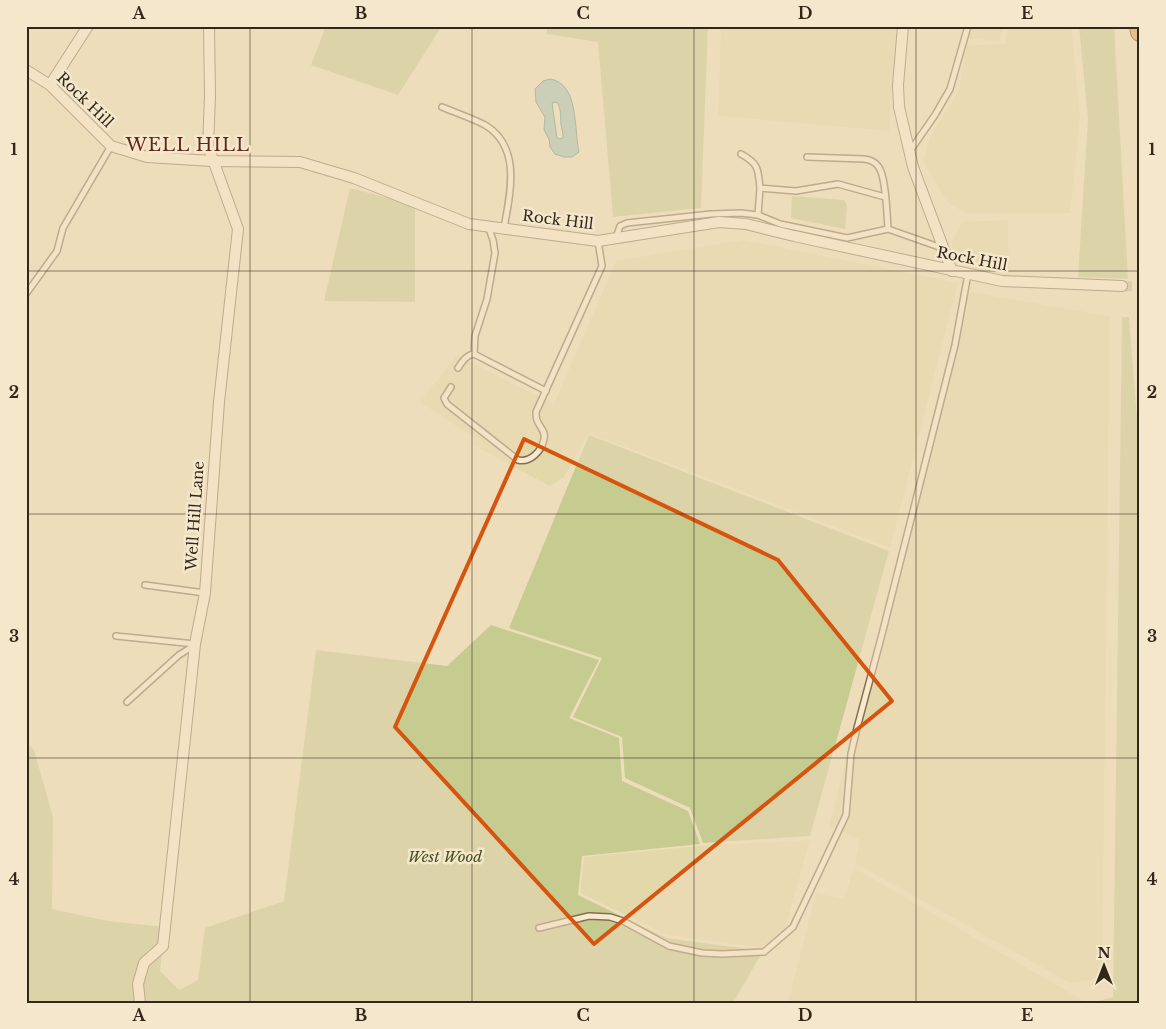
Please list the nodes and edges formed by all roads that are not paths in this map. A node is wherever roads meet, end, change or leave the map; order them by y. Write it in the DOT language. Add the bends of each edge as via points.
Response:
graph roads {
  1 [pos="88,26"];
  2 [pos="209,26"];
  3 [pos="903,26"];
  4 [pos="968,26"];
  5 [pos="1139,26"];
  6 [pos="1140,32"];
  7 [pos="26,70"];
  8 [pos="50,85"];
  9 [pos="442,107"];
  10 [pos="112,146"];
  11 [pos="910,151"];
  12 [pos="741,154"];
  13 [pos="807,157"];
  14 [pos="212,161"];
  15 [pos="760,188"];
  16 [pos="885,197"];
  17 [pos="758,215"];
  18 [pos="488,226"];
  19 [pos="504,229"];
  20 [pos="888,229"];
  21 [pos="616,239"];
  22 [pos="598,240"];
  23 [pos="942,248"];
  24 [pos="952,271"];
  25 [pos="968,274"];
  26 [pos="1122,286"];
  27 [pos="26,294"];
  28 [pos="474,354"];
  29 [pos="458,368"];
  30 [pos="451,387"];
  31 [pos="546,391"];
  32 [pos="145,585"];
  33 [pos="205,593"];
  34 [pos="116,636"];
  35 [pos="195,644"];
  36 [pos="127,702"];
  37 [pos="539,928"];
  38 [pos="140,1003"];
  1 -- 8 [label="street"];
  2 -- 14 [label="street, Well Hill Lane" via="208,146"];
  3 -- 11 [label="street" via="899,107"];
  4 -- 11 [label="lane" via="950,90"];
  5 -- 6 [label="highway"];
  7 -- 8 [label="street, Rock Hill"];
  8 -- 10 [label="street, Rock Hill"];
  9 -- 19 [label="lane" via="486,125 503,144 512,174"];
  10 -- 14 [label="street, Rock Hill" via="147,157"];
  10 -- 27 [label="lane" via="63,228 58,251"];
  11 -- 23 [label="street"];
  12 -- 15 [label="lane" via="757,167"];
  13 -- 16 [label="lane" via="872,161 882,173"];
  14 -- 18 [label="street, Rock Hill" via="300,162 354,178 469,224"];
  14 -- 33 [label="street, Well Hill Lane" via="238,228 219,402"];
  15 -- 16 [label="lane" via="796,190 838,184"];
  15 -- 17 [label="lane"];
  16 -- 20 [label="lane"];
  17 -- 20 [label="lane" via="780,224 847,238"];
  17 -- 21 [label="lane" via="728,213 627,223 620,226"];
  18 -- 19 [label="street, Rock Hill"];
  18 -- 28 [label="lane" via="495,253 487,299 475,336"];
  19 -- 22 [label="street, Rock Hill"];
  20 -- 23 [label="lane"];
  21 -- 22 [label="street, Rock Hill"];
  21 -- 24 [label="street, Rock Hill" via="719,222 746,224"];
  22 -- 31 [label="lane" via="602,266"];
  23 -- 24 [label="street"];
  24 -- 25 [label="street, Rock Hill"];
  25 -- 26 [label="street, Rock Hill" via="1002,282"];
  25 -- 37 [label="lane" via="955,346 851,754 846,815 793,927 764,952 722,954 669,946 610,917 589,916"];
  28 -- 29 [label="lane"];
  28 -- 31 [label="lane"];
  30 -- 31 [label="lane" via="444,398 447,404 524,462 538,451 544,439 536,412"];
  32 -- 33 [label="lane"];
  33 -- 35 [label="street, Well Hill Lane"];
  34 -- 35 [label="lane"];
  35 -- 36 [label="lane"];
  35 -- 38 [label="street, Well Hill Lane" via="163,946 144,963 138,984"];
}
